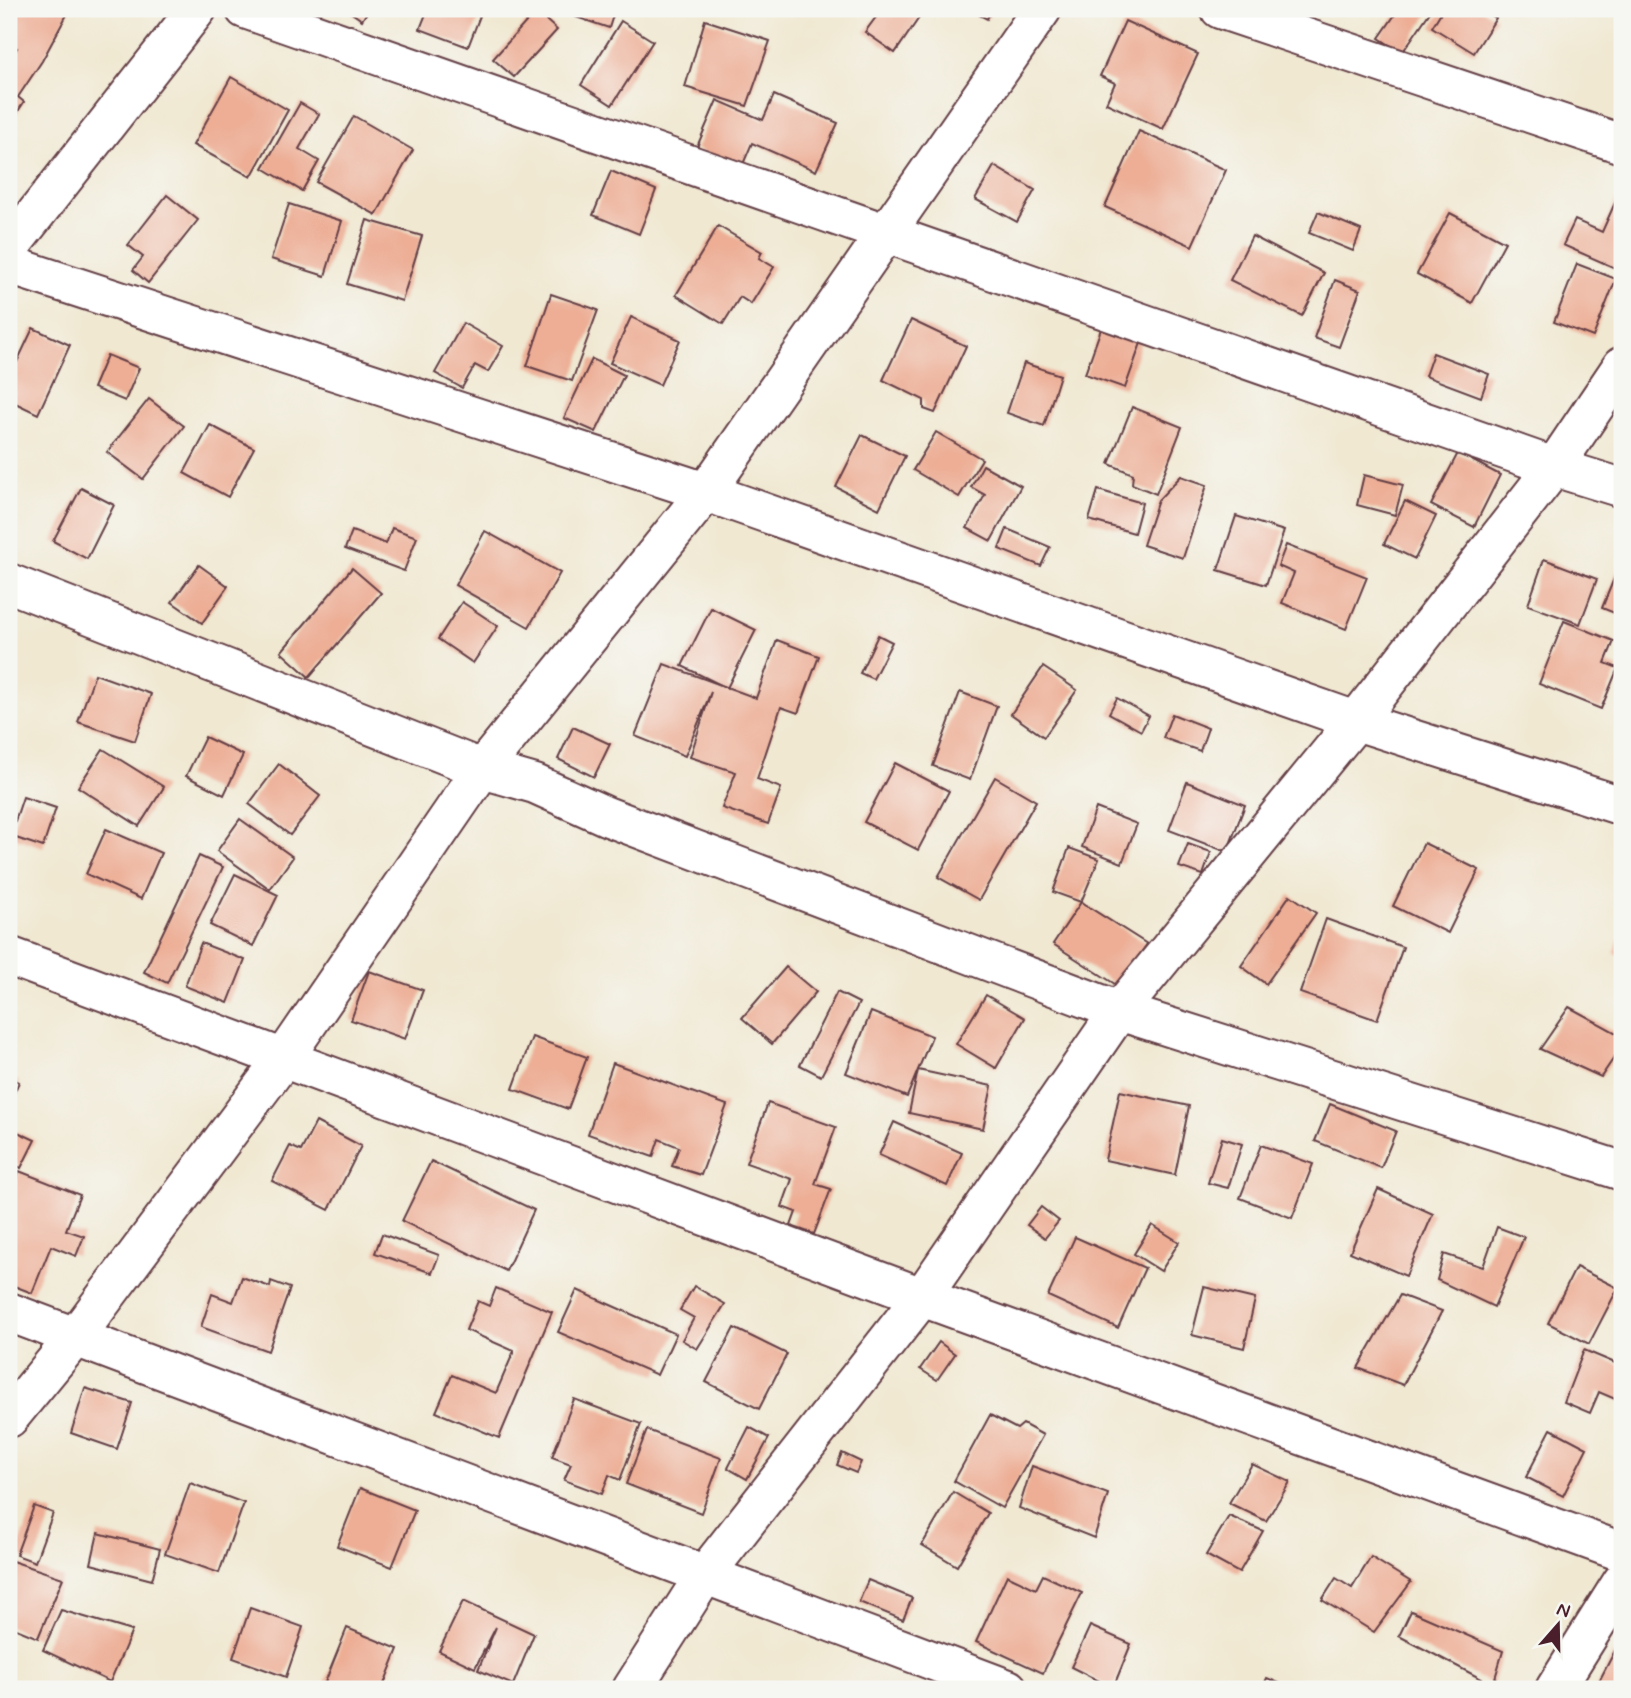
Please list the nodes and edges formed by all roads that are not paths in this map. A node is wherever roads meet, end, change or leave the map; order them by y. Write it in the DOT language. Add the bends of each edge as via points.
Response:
graph roads {
  1 [pos="197,9"];
  2 [pos="245,9"];
  3 [pos="1042,9"];
  4 [pos="1220,9"];
  5 [pos="1622,144"];
  6 [pos="885,232"];
  7 [pos="9,248"];
  8 [pos="9,265"];
  9 [pos="1622,366"];
  10 [pos="1554,467"];
  11 [pos="1622,488"];
  12 [pos="706,492"];
  13 [pos="9,583"];
  14 [pos="1356,721"];
  15 [pos="482,769"];
  16 [pos="1622,806"];
  17 [pos="9,956"];
  18 [pos="1119,1011"];
  19 [pos="284,1058"];
  20 [pos="1622,1171"];
  21 [pos="922,1297"];
  22 [pos="9,1312"];
  23 [pos="76,1336"];
  24 [pos="9,1418"];
  25 [pos="1622,1552"];
  26 [pos="706,1573"];
  27 [pos="1622,1582"];
  28 [pos="632,1689"];
  29 [pos="1008,1689"];
  30 [pos="1555,1689"];
  1 -- 7 [label="street"];
  2 -- 6 [label="street"];
  3 -- 6 [label="street"];
  4 -- 5 [label="street"];
  6 -- 10 [label="street"];
  6 -- 12 [label="street"];
  8 -- 12 [label="street"];
  9 -- 10 [label="street"];
  10 -- 11 [label="street"];
  10 -- 14 [label="street"];
  12 -- 14 [label="street"];
  12 -- 15 [label="street"];
  13 -- 15 [label="street"];
  14 -- 16 [label="street"];
  14 -- 18 [label="street"];
  15 -- 18 [label="street" via="535,784 606,816"];
  15 -- 19 [label="street"];
  17 -- 19 [label="street"];
  18 -- 20 [label="street"];
  18 -- 21 [label="street"];
  19 -- 21 [label="street"];
  19 -- 23 [label="street"];
  21 -- 25 [label="street"];
  21 -- 26 [label="street"];
  22 -- 23 [label="street"];
  23 -- 24 [label="street"];
  23 -- 26 [label="street"];
  26 -- 28 [label="street"];
  26 -- 29 [label="street"];
  27 -- 30 [label="street"];
}
